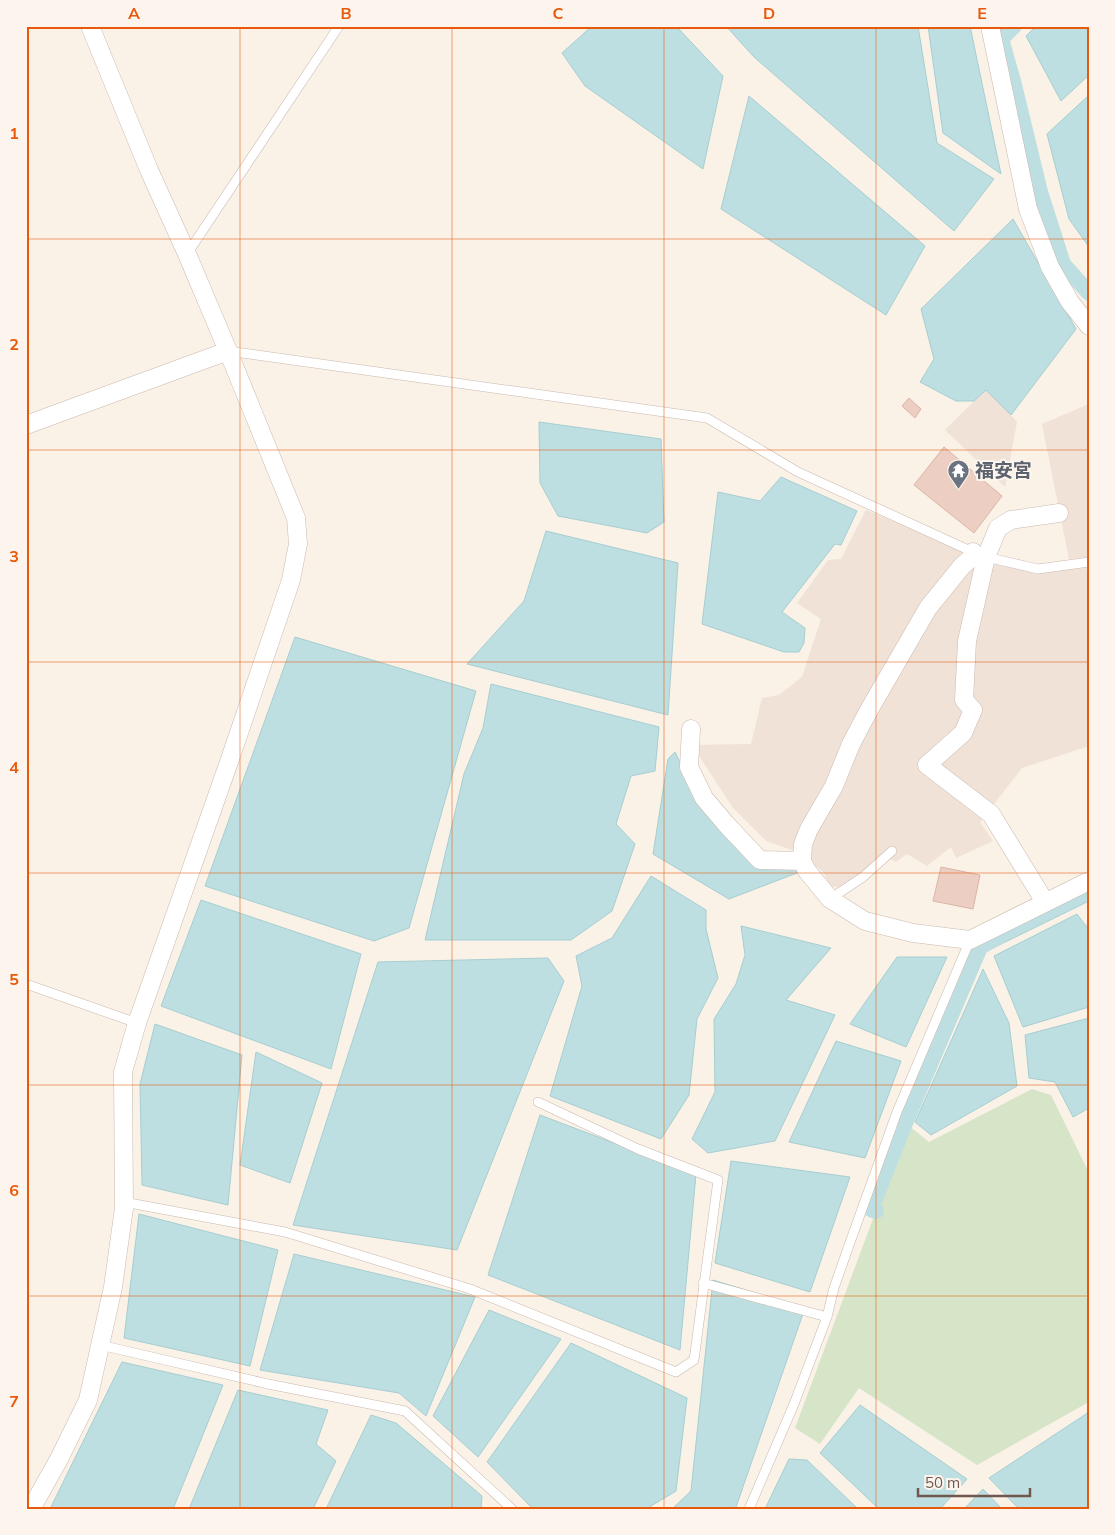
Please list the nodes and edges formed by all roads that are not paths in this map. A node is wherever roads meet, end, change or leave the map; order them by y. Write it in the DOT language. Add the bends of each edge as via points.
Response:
graph roads {
  1 [pos="90,26"];
  2 [pos="339,26"];
  3 [pos="990,26"];
  4 [pos="187,254"];
  5 [pos="1089,326"];
  6 [pos="228,351"];
  7 [pos="26,425"];
  8 [pos="1059,513"];
  9 [pos="980,554"];
  10 [pos="1089,562"];
  11 [pos="691,729"];
  12 [pos="892,851"];
  13 [pos="802,861"];
  14 [pos="1089,881"];
  15 [pos="830,899"];
  16 [pos="1045,902"];
  17 [pos="970,940"];
  18 [pos="26,984"];
  19 [pos="137,1023"];
  20 [pos="538,1102"];
  21 [pos="124,1202"];
  22 [pos="703,1283"];
  23 [pos="827,1317"];
  24 [pos="100,1345"];
  25 [pos="31,1509"];
  26 [pos="512,1509"];
  27 [pos="749,1509"];
  1 -- 4 [label="street"];
  2 -- 4 [label="lane"];
  3 -- 5 [label="street" via="1028,210 1050,267 1070,302"];
  4 -- 6 [label="street"];
  6 -- 7 [label="street"];
  6 -- 9 [label="lane" via="707,418 798,472"];
  6 -- 19 [label="street" via="296,518 298,544 291,580"];
  8 -- 9 [label="street" via="1011,520 998,528"];
  9 -- 10 [label="lane" via="1038,569"];
  9 -- 13 [label="street" via="962,566 928,608 851,744 834,786 809,829 803,844"];
  9 -- 16 [label="street" via="967,641 964,700 973,710 963,733 926,765 991,814"];
  11 -- 13 [label="street" via="689,767 704,798 760,860"];
  12 -- 15 [label="lane" via="863,877"];
  13 -- 15 [label="street"];
  14 -- 16 [label="street"];
  15 -- 17 [label="street" via="865,921"];
  16 -- 17 [label="street"];
  17 -- 23 [label="lane" via="897,1112 834,1288"];
  18 -- 19 [label="lane"];
  19 -- 21 [label="street" via="124,1072"];
  20 -- 22 [label="lane" via="638,1150 718,1180"];
  21 -- 22 [label="lane" via="285,1232 442,1280 676,1372 694,1360"];
  21 -- 24 [label="street" via="113,1287"];
  22 -- 23 [label="lane"];
  23 -- 27 [label="lane"];
  24 -- 25 [label="street" via="88,1400"];
  24 -- 26 [label="lane" via="268,1384 405,1410"];
}
